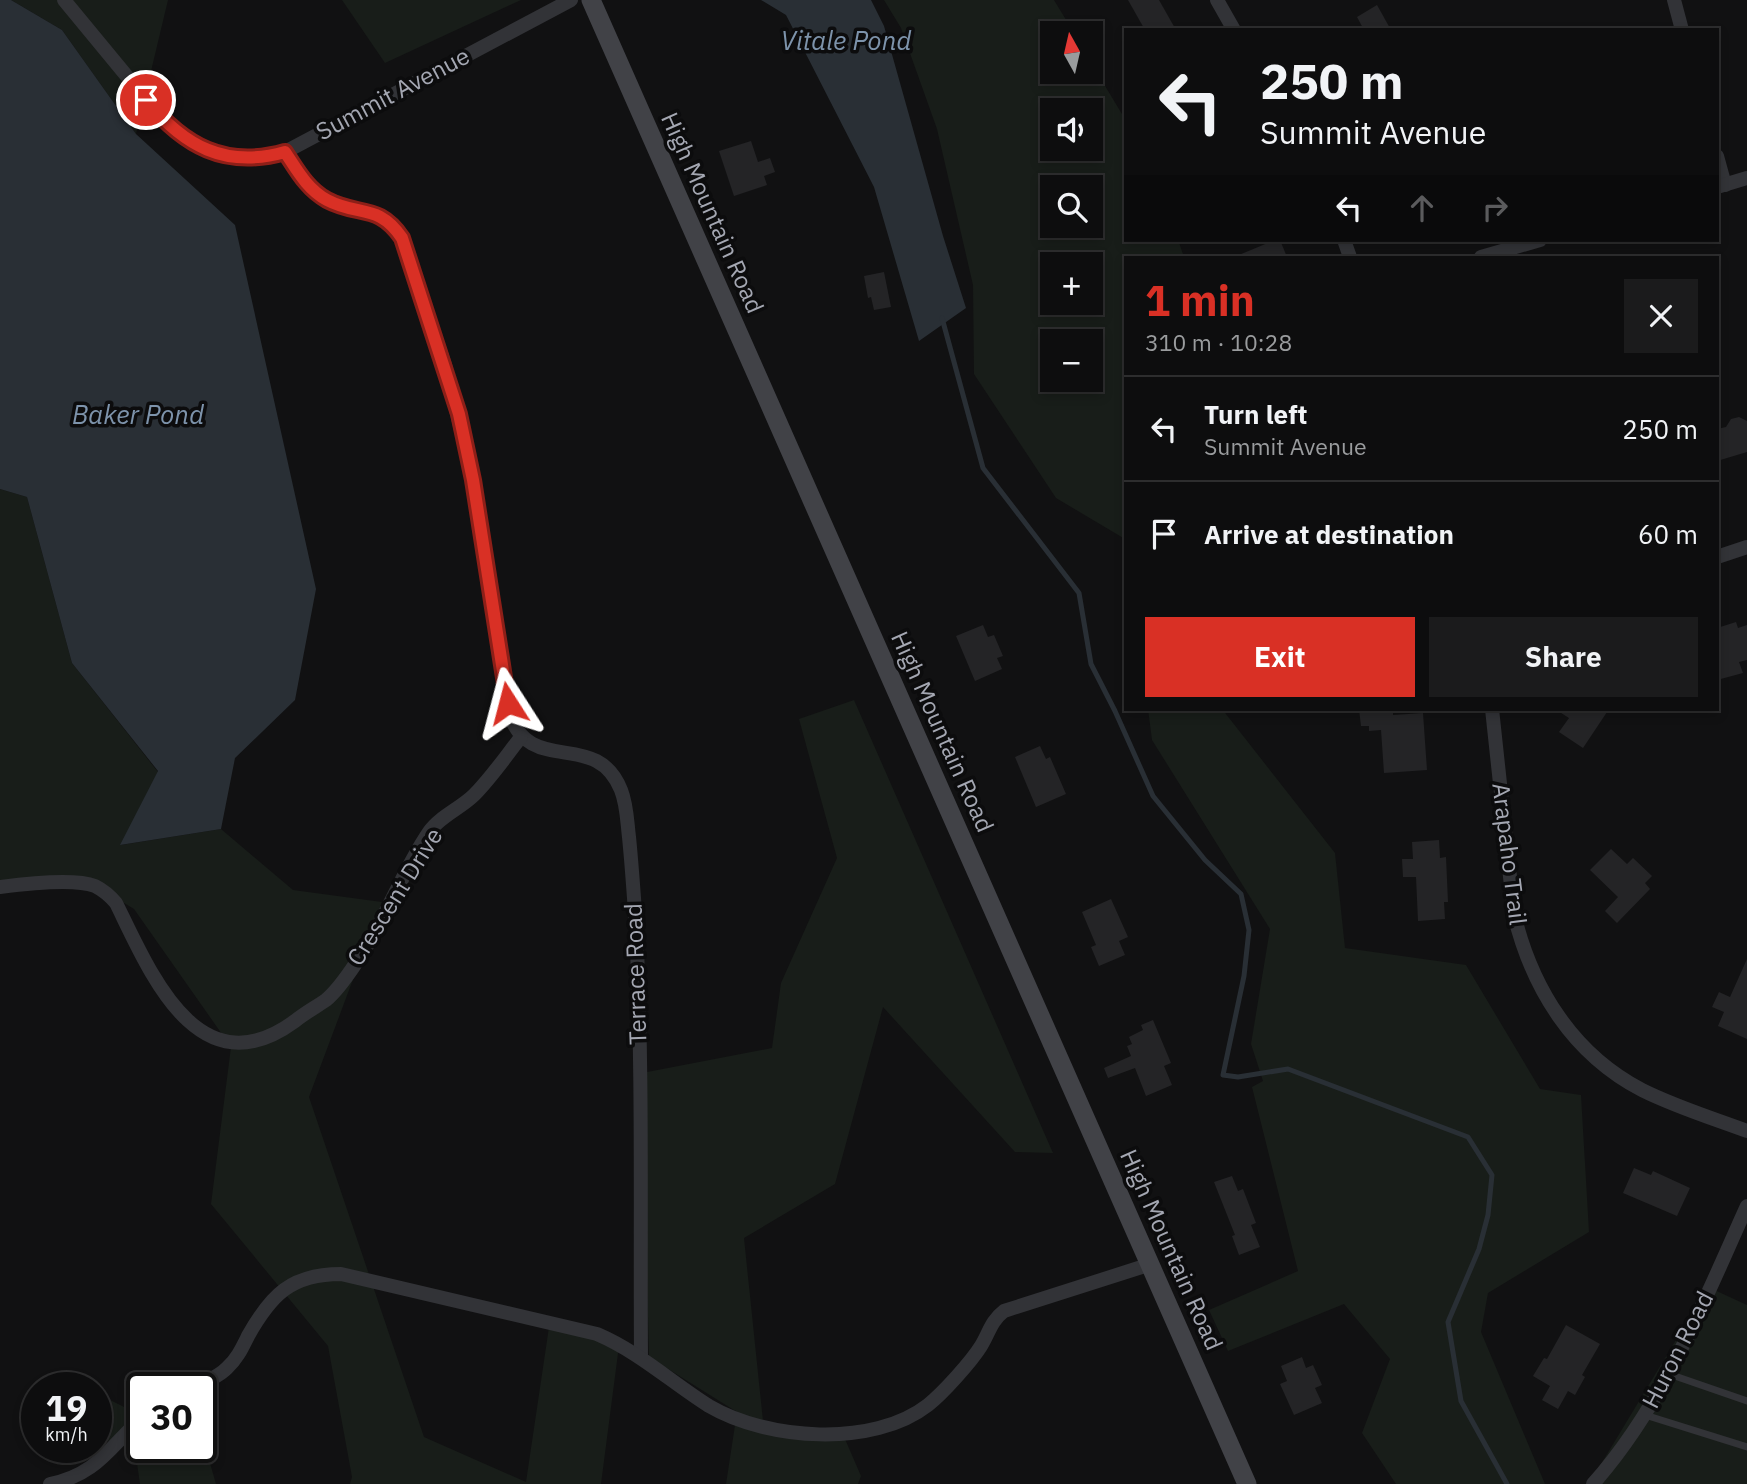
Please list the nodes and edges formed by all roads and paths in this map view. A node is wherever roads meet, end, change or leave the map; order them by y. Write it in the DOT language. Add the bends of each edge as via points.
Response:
graph roads {
  1 [pos="64,0"];
  2 [pos="571,0"];
  3 [pos="591,0"];
  4 [pos="1217,0"];
  5 [pos="1674,0"];
  6 [pos="1233,28"];
  7 [pos="1681,28"];
  8 [pos="285,152"];
  9 [pos="1747,178"];
  10 [pos="1721,186"];
  11 [pos="1533,242"];
  12 [pos="1484,256"];
  13 [pos="1747,547"];
  14 [pos="1719,556"];
  15 [pos="1492,711"];
  16 [pos="521,737"];
  17 [pos="0,887"];
  18 [pos="1747,1131"];
  19 [pos="1747,1206"];
  20 [pos="1151,1264"];
  21 [pos="641,1357"];
  22 [pos="1669,1374"];
  23 [pos="217,1376"];
  24 [pos="1747,1401"];
  25 [pos="1645,1415"];
  26 [pos="126,1435"];
  27 [pos="1747,1447"];
  28 [pos="50,1484"];
  29 [pos="1247,1484"];
  30 [pos="1593,1484"];
  1 -- 8 [label="street, Summit Avenue" via="180,135 221,155 266,157"];
  2 -- 8 [label="street, Summit Avenue"];
  3 -- 20 [label="main road, High Mountain Road"];
  4 -- 6 [label="street"];
  5 -- 7 [label="street"];
  8 -- 16 [label="street" via="312,189 343,207 383,217 402,238 459,414 508,711"];
  9 -- 10 [label="street"];
  11 -- 12 [label="street"];
  13 -- 14 [label="street"];
  15 -- 18 [label="street, Arapaho Trail" via="1514,914 1545,998 1562,1023 1611,1071 1663,1100"];
  16 -- 17 [label="street, Crescent Drive" via="474,794 430,830 377,930 328,998 287,1027 254,1041 220,1039 179,1013 156,984 107,893 83,883"];
  16 -- 21 [label="street, Terrace Road" via="533,746 597,761 615,780 625,803 638,970"];
  19 -- 22 [label="street, Huron Road"];
  20 -- 21 [label="street" via="1004,1311 995,1318 975,1355 931,1403 914,1416 864,1431 803,1433 744,1421 709,1405"];
  20 -- 29 [label="main road, High Mountain Road"];
  21 -- 23 [label="street" via="597,1335 341,1274 323,1274 290,1284 274,1297 235,1360"];
  22 -- 24 [label="lane"];
  22 -- 25 [label="street, Huron Road"];
  25 -- 27 [label="lane"];
  25 -- 30 [label="street, Huron Road"];
  26 -- 28 [label="street" via="96,1464"];
}
